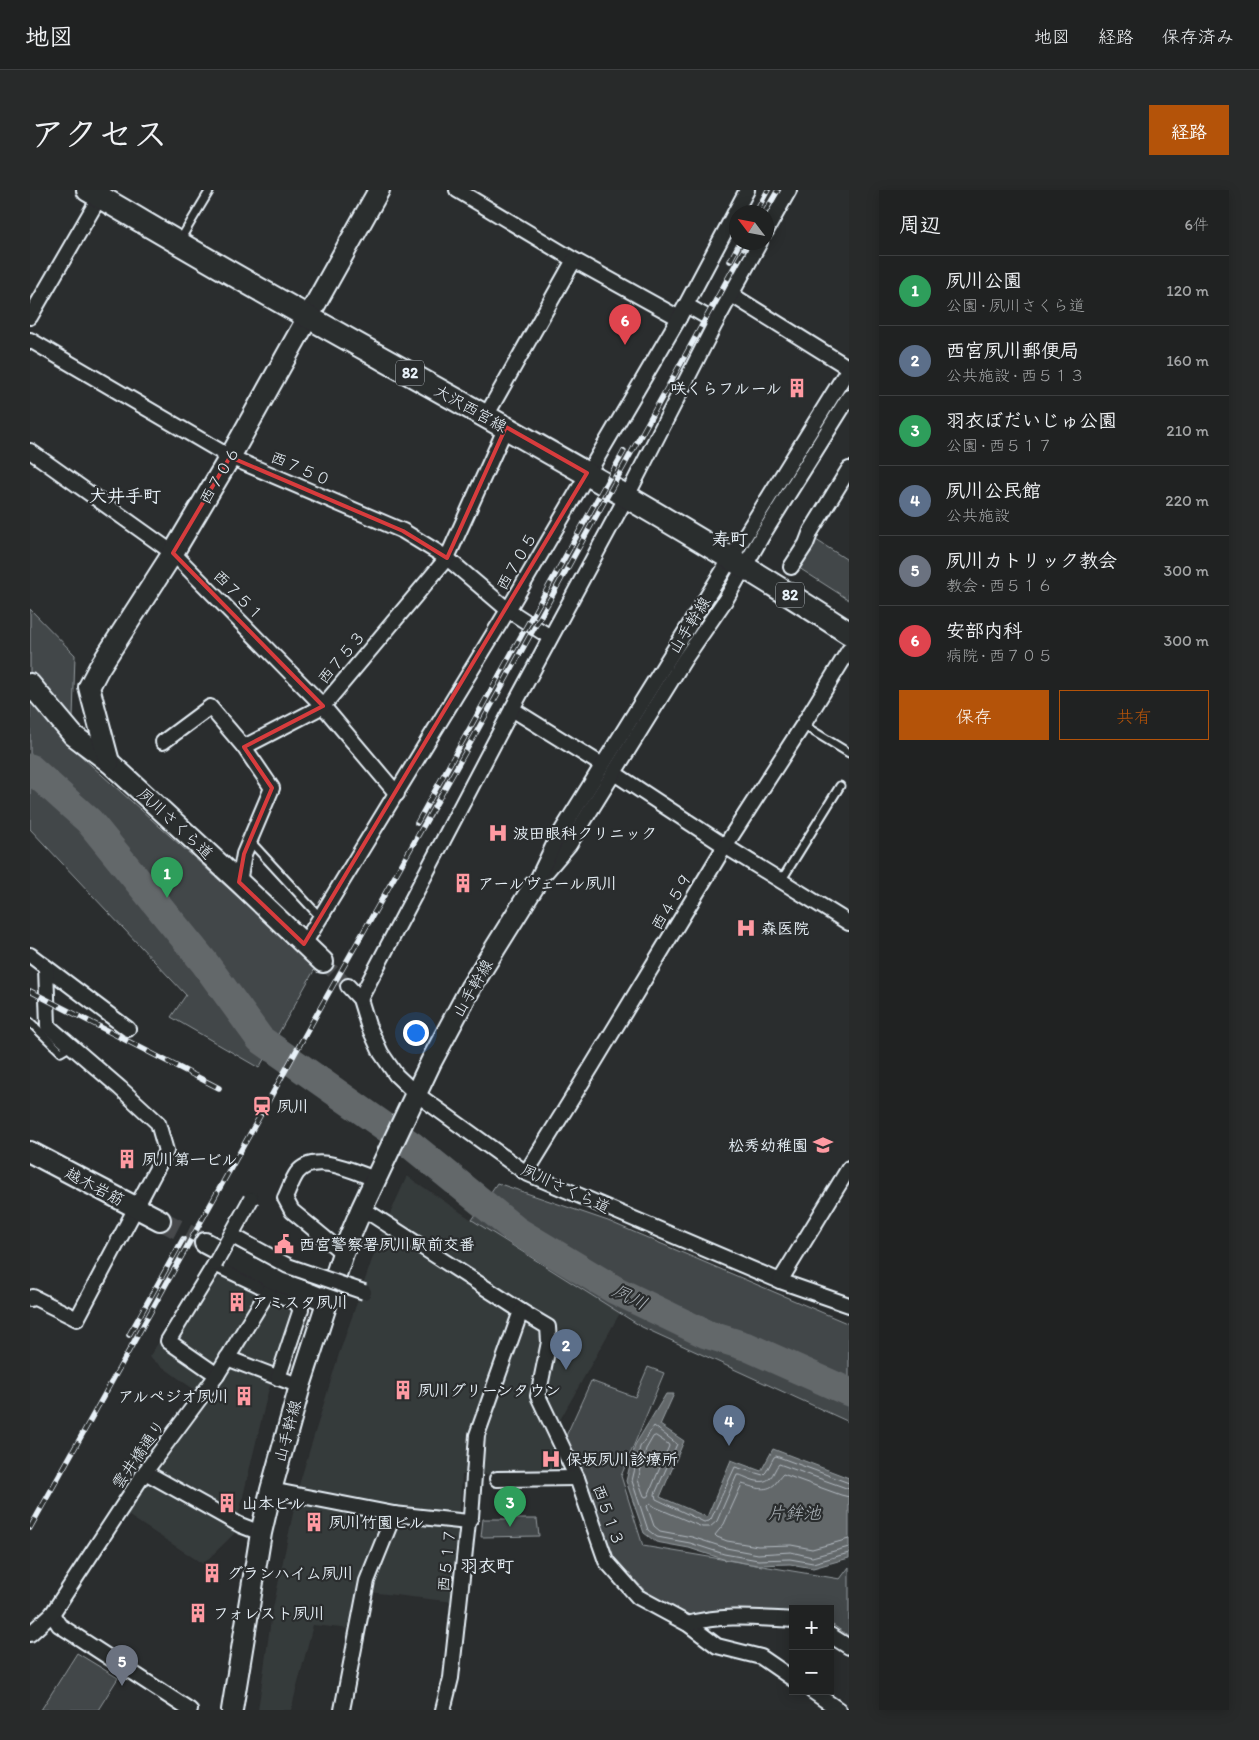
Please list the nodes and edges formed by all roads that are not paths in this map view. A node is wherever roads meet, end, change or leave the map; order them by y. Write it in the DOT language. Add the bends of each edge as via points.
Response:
graph roads {
  1 [pos="210,190"];
  2 [pos="379,190"];
  3 [pos="457,190"];
  4 [pos="747,190"];
  5 [pos="788,190"];
  6 [pos="97,192"];
  7 [pos="774,216"];
  8 [pos="178,242"];
  9 [pos="756,250"];
  10 [pos="574,260"];
  11 [pos="732,295"];
  12 [pos="686,306"];
  13 [pos="30,317"];
  14 [pos="308,317"];
  15 [pos="679,318"];
  16 [pos="716,322"];
  17 [pos="30,340"];
  18 [pos="849,368"];
  19 [pos="849,397"];
  20 [pos="486,416"];
  21 [pos="506,427"];
  22 [pos="30,451"];
  23 [pos="230,456"];
  24 [pos="849,469"];
  25 [pos="587,473"];
  26 [pos="627,496"];
  27 [pos="173,553"];
  28 [pos="447,558"];
  29 [pos="738,562"];
  30 [pos="792,567"];
  31 [pos="508,610"];
  32 [pos="849,633"];
  33 [pos="550,637"];
  34 [pos="849,650"];
  35 [pos="30,684"];
  36 [pos="323,706"];
  37 [pos="512,709"];
  38 [pos="803,725"];
  39 [pos="162,742"];
  40 [pos="244,747"];
  41 [pos="849,753"];
  42 [pos="109,762"];
  43 [pos="608,769"];
  44 [pos="840,786"];
  45 [pos="397,794"];
  46 [pos="250,841"];
  47 [pos="725,846"];
  48 [pos="782,881"];
  49 [pos="239,882"];
  50 [pos="534,886"];
  51 [pos="320,917"];
  52 [pos="848,920"];
  53 [pos="304,944"];
  54 [pos="30,955"];
  55 [pos="323,962"];
  56 [pos="46,967"];
  57 [pos="348,986"];
  58 [pos="360,999"];
  59 [pos="30,1022"];
  60 [pos="128,1029"];
  61 [pos="71,1046"];
  62 [pos="415,1092"];
  63 [pos="30,1152"];
  64 [pos="849,1168"];
  65 [pos="379,1171"];
  66 [pos="526,1172"];
  67 [pos="251,1199"];
  68 [pos="136,1208"];
  69 [pos="362,1208"];
  70 [pos="160,1220"];
  71 [pos="231,1235"];
  72 [pos="205,1243"];
  73 [pos="343,1254"];
  74 [pos="215,1264"];
  75 [pos="780,1281"];
  76 [pos="269,1290"];
  77 [pos="364,1292"];
  78 [pos="30,1299"];
  79 [pos="327,1301"];
  80 [pos="849,1305"];
  81 [pos="521,1311"];
  82 [pos="227,1358"];
  83 [pos="216,1375"];
  84 [pos="278,1378"];
  85 [pos="300,1386"];
  86 [pos="145,1472"];
  87 [pos="577,1478"];
  88 [pos="497,1480"];
  89 [pos="271,1490"];
  90 [pos="394,1514"];
  91 [pos="468,1522"];
  92 [pos="261,1533"];
  93 [pos="52,1614"];
  94 [pos="789,1620"];
  95 [pos="688,1624"];
  96 [pos="30,1634"];
  97 [pos="834,1638"];
  98 [pos="849,1647"];
  99 [pos="789,1675"];
  100 [pos="818,1695"];
  101 [pos="190,1710"];
  102 [pos="232,1710"];
  103 [pos="342,1710"];
  104 [pos="443,1710"];
  105 [pos="839,1710"];
  1 -- 8 [label="lane"];
  2 -- 14 [label="street, 西７０６"];
  3 -- 10 [label="street"];
  4 -- 12 [label="street, 西７０５"];
  5 -- 7 [label="street"];
  6 -- 8 [label="main road, 大沢西宮線 / 82"];
  6 -- 13 [label="street"];
  8 -- 14 [label="main road, 大沢西宮線 / 82"];
  9 -- 11 [label="street"];
  10 -- 15 [label="street"];
  10 -- 20 [label="street"];
  11 -- 16 [label="street"];
  11 -- 18 [label="street"];
  12 -- 15 [label="street, 西７０５"];
  12 -- 16 [label="street"];
  14 -- 20 [label="main road, 大沢西宮線 / 82"];
  14 -- 23 [label="street, 西７０６"];
  15 -- 25 [label="street, 西７０５"];
  16 -- 26 [label="street"];
  17 -- 23 [label="street, 西７５０"];
  18 -- 29 [label="street, 山手幹線"];
  19 -- 29 [label="street, 山手幹線"];
  20 -- 21 [label="main road, 大沢西宮線 / 82"];
  21 -- 25 [label="main road, 大沢西宮線 / 82"];
  21 -- 28 [label="street, 西７５３"];
  22 -- 27 [label="street, 西７５１"];
  23 -- 27 [label="street, 西７０６"];
  23 -- 28 [label="street, 西７５０" via="402,531"];
  24 -- 30 [label="street"];
  25 -- 26 [label="main road, 大沢西宮線 / 82"];
  25 -- 31 [label="street, 西７０５"];
  26 -- 29 [label="main road, 大沢西宮線 / 82"];
  26 -- 33 [label="street"];
  27 -- 36 [label="street, 西７５１"];
  27 -- 42 [label="street, 西７０６" via="89,687"];
  28 -- 31 [label="street, 西７５０"];
  28 -- 36 [label="street, 西７５３"];
  29 -- 32 [label="main road, 大沢西宮線 / 82"];
  29 -- 43 [label="street, 山手幹線" via="726,599"];
  31 -- 33 [label="street, 西７５０"];
  31 -- 45 [label="street, 西７０５"];
  33 -- 37 [label="street"];
  34 -- 38 [label="street, 西４５９"];
  35 -- 42 [label="street, 夙川さくら道" via="73,735"];
  36 -- 40 [label="street, 西７５３"];
  36 -- 45 [label="street, 西７５１"];
  37 -- 43 [label="street"];
  37 -- 58 [label="street"];
  38 -- 41 [label="lane"];
  38 -- 47 [label="street, 西４５９"];
  39 -- 40 [label="street" via="210,707"];
  40 -- 46 [label="street" via="272,788"];
  42 -- 49 [label="street, 夙川さくら道"];
  43 -- 47 [label="street"];
  43 -- 50 [label="street, 山手幹線" via="569,845"];
  44 -- 48 [label="lane"];
  45 -- 51 [label="street, 西７０５"];
  46 -- 49 [label="street"];
  46 -- 51 [label="lane"];
  47 -- 48 [label="street"];
  47 -- 66 [label="street, 西４５９"];
  48 -- 52 [label="street"];
  49 -- 53 [label="street, 夙川さくら道"];
  50 -- 62 [label="street, 山手幹線" via="471,987"];
  51 -- 53 [label="street, 西７０５"];
  53 -- 55 [label="street, 夙川さくら道"];
  54 -- 56 [label="street"];
  56 -- 60 [label="street"];
  56 -- 61 [label="street" via="48,1026"];
  57 -- 58 [label="street, 夙川さくら道"];
  58 -- 62 [label="street, 夙川さくら道" via="381,1053 396,1075"];
  59 -- 61 [label="lane" via="61,1052"];
  61 -- 68 [label="street" via="158,1123 166,1151"];
  62 -- 65 [label="street, 山手幹線"];
  62 -- 66 [label="street, 夙川さくら道"];
  63 -- 68 [label="street, 越木岩筋"];
  64 -- 75 [label="street"];
  65 -- 69 [label="street, 山手幹線"];
  65 -- 73 [label="street" via="315,1162 298,1172 285,1198 292,1211"];
  66 -- 75 [label="street, 夙川さくら道"];
  67 -- 71 [label="street, bridge"];
  68 -- 70 [label="street, 越木岩筋"];
  68 -- 78 [label="street" via="77,1319 33,1297"];
  69 -- 73 [label="street, 山手幹線"];
  69 -- 81 [label="street"];
  71 -- 74 [label="street, bridge"];
  71 -- 77 [label="street, bridge" via="288,1266"];
  72 -- 79 [label="street" via="276,1280"];
  73 -- 79 [label="street, 山手幹線"];
  74 -- 76 [label="street"];
  74 -- 83 [label="street" via="168,1342"];
  75 -- 80 [label="street, 夙川さくら道"];
  76 -- 82 [label="street, 雲井橋通り"];
  76 -- 84 [label="street" via="301,1309"];
  79 -- 85 [label="street, 山手幹線"];
  81 -- 87 [label="street, 西５１３" via="548,1327 549,1342 538,1396"];
  81 -- 91 [label="street" via="477,1435"];
  82 -- 83 [label="street, 雲井橋通り"];
  82 -- 84 [label="street"];
  83 -- 86 [label="street, 雲井橋通り"];
  84 -- 85 [label="street"];
  85 -- 89 [label="street, 山手幹線"];
  86 -- 92 [label="street" via="240,1525"];
  86 -- 93 [label="street, 雲井橋通り"];
  87 -- 88 [label="street"];
  87 -- 95 [label="street, 西５１３" via="606,1561 638,1597"];
  89 -- 90 [label="street, 西５１７"];
  89 -- 92 [label="street, 山手幹線"];
  90 -- 91 [label="street, 西５１７"];
  90 -- 103 [label="street" via="367,1581"];
  91 -- 104 [label="street, 西５１７" via="451,1678"];
  92 -- 102 [label="street, 山手幹線"];
  93 -- 96 [label="street, 雲井橋通り"];
  93 -- 101 [label="street" via="59,1625"];
  94 -- 95 [label="street" via="738,1617"];
  95 -- 99 [label="street, 西５１３" via="716,1646 761,1657"];
  97 -- 98 [label="street"];
  100 -- 105 [label="street"];
}
